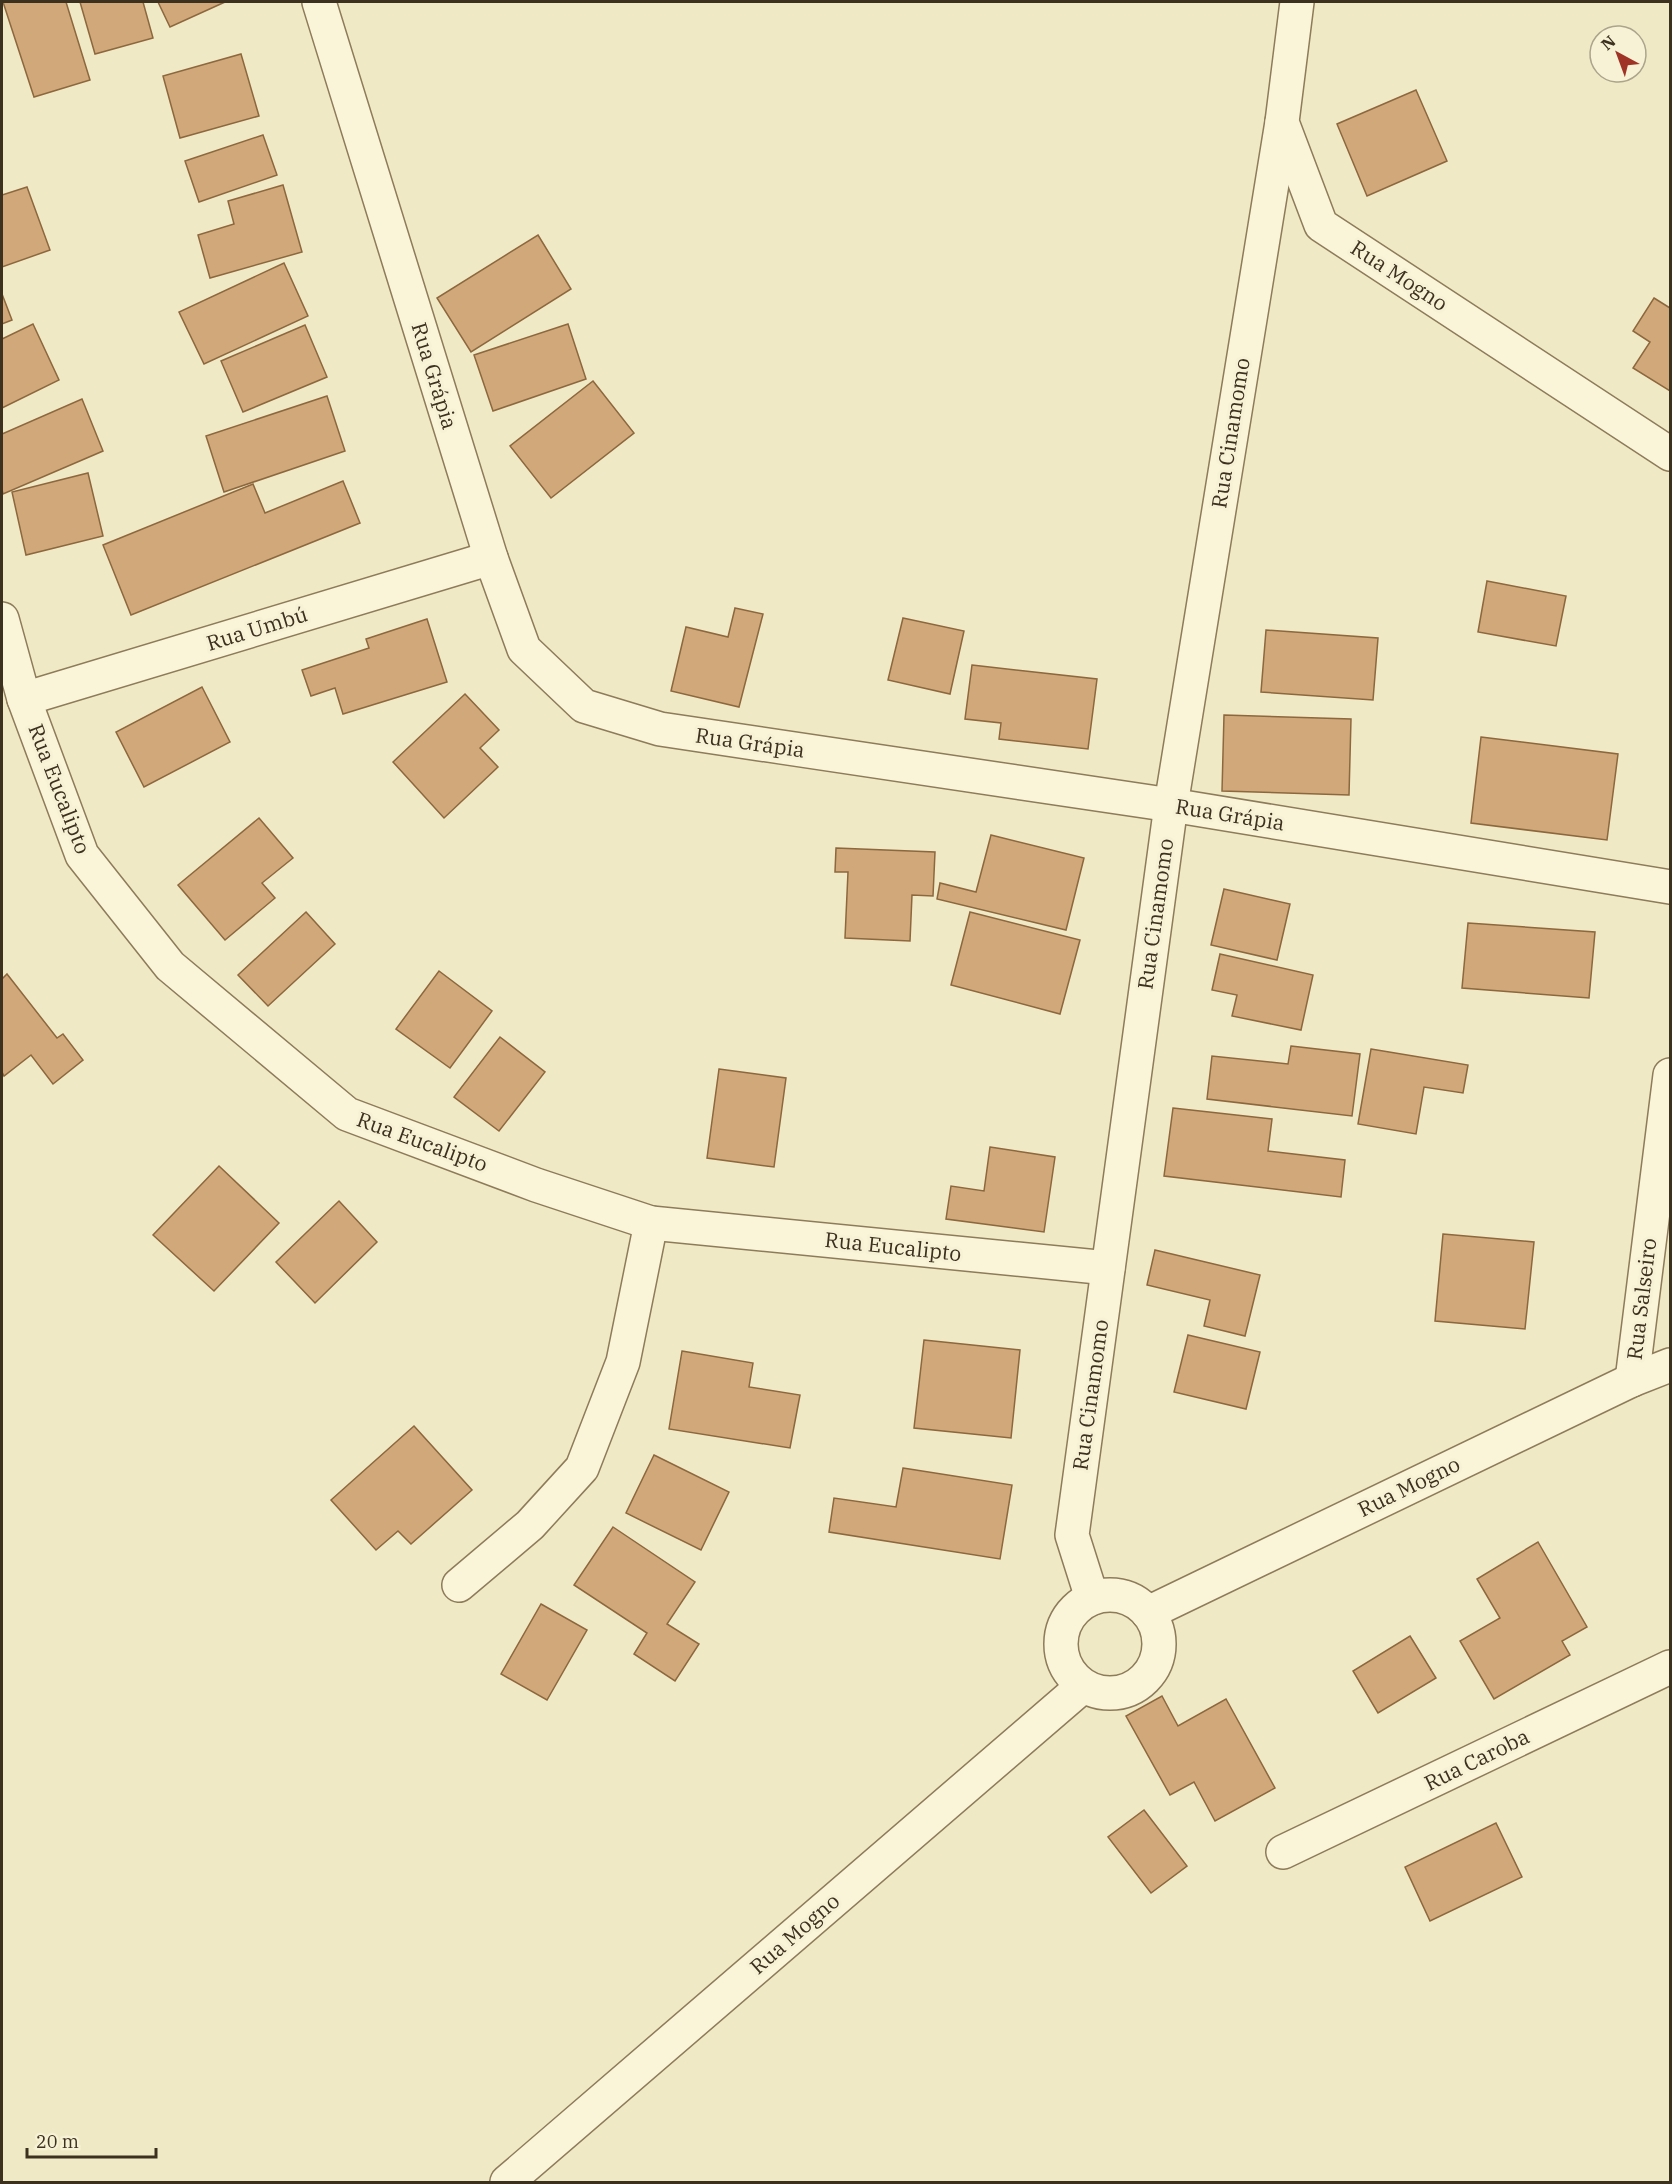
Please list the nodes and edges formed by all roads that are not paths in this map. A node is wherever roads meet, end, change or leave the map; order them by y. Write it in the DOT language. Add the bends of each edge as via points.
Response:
graph roads {
  1 [pos="319,2"];
  2 [pos="1297,2"];
  3 [pos="1282,122"];
  4 [pos="1671,454"];
  5 [pos="490,558"];
  6 [pos="2,619"];
  7 [pos="24,699"];
  8 [pos="1171,805"];
  9 [pos="1671,886"];
  10 [pos="1671,1075"];
  11 [pos="651,1222"];
  12 [pos="1108,1268"];
  13 [pos="1671,1365"];
  14 [pos="1632,1380"];
  15 [pos="459,1585"];
  16 [pos="1092,1598"];
  17 [pos="1148,1613"];
  18 [pos="1671,1667"];
  19 [pos="1083,1686"];
  20 [pos="1283,1852"];
  21 [pos="507,2182"];
  1 -- 5 [label="street, Rua Grápia"];
  2 -- 3 [label="street, Rua Mogno"];
  3 -- 4 [label="street, Rua Mogno" via="1321,225"];
  3 -- 8 [label="street, Rua Cinamomo"];
  5 -- 7 [label="street, Rua Umbú"];
  5 -- 8 [label="street, Rua Grápia" via="524,649 584,706 660,729"];
  6 -- 7 [label="street, Rua Eucalipto"];
  7 -- 11 [label="street, Rua Eucalipto" via="82,855 170,966 329,1099 347,1114 536,1185"];
  8 -- 9 [label="street, Rua Grápia"];
  8 -- 12 [label="street, Rua Cinamomo"];
  10 -- 14 [label="street, Rua Salseiro"];
  11 -- 12 [label="street, Rua Eucalipto"];
  11 -- 15 [label="street" via="623,1362 582,1468 530,1525"];
  12 -- 16 [label="street, Rua Cinamomo" via="1072,1535"];
  13 -- 14 [label="street, Rua Mogno"];
  14 -- 17 [label="street, Rua Mogno"];
  16 -- 17 [label="street" via="1122,1596 1137,1602"];
  16 -- 19 [label="street" via="1068,1617 1060,1647 1063,1662"];
  17 -- 19 [label="street" via="1156,1626 1158,1657 1141,1683 1113,1694 1097,1693"];
  18 -- 20 [label="street, Rua Caroba"];
  19 -- 21 [label="street, Rua Mogno"];
}
